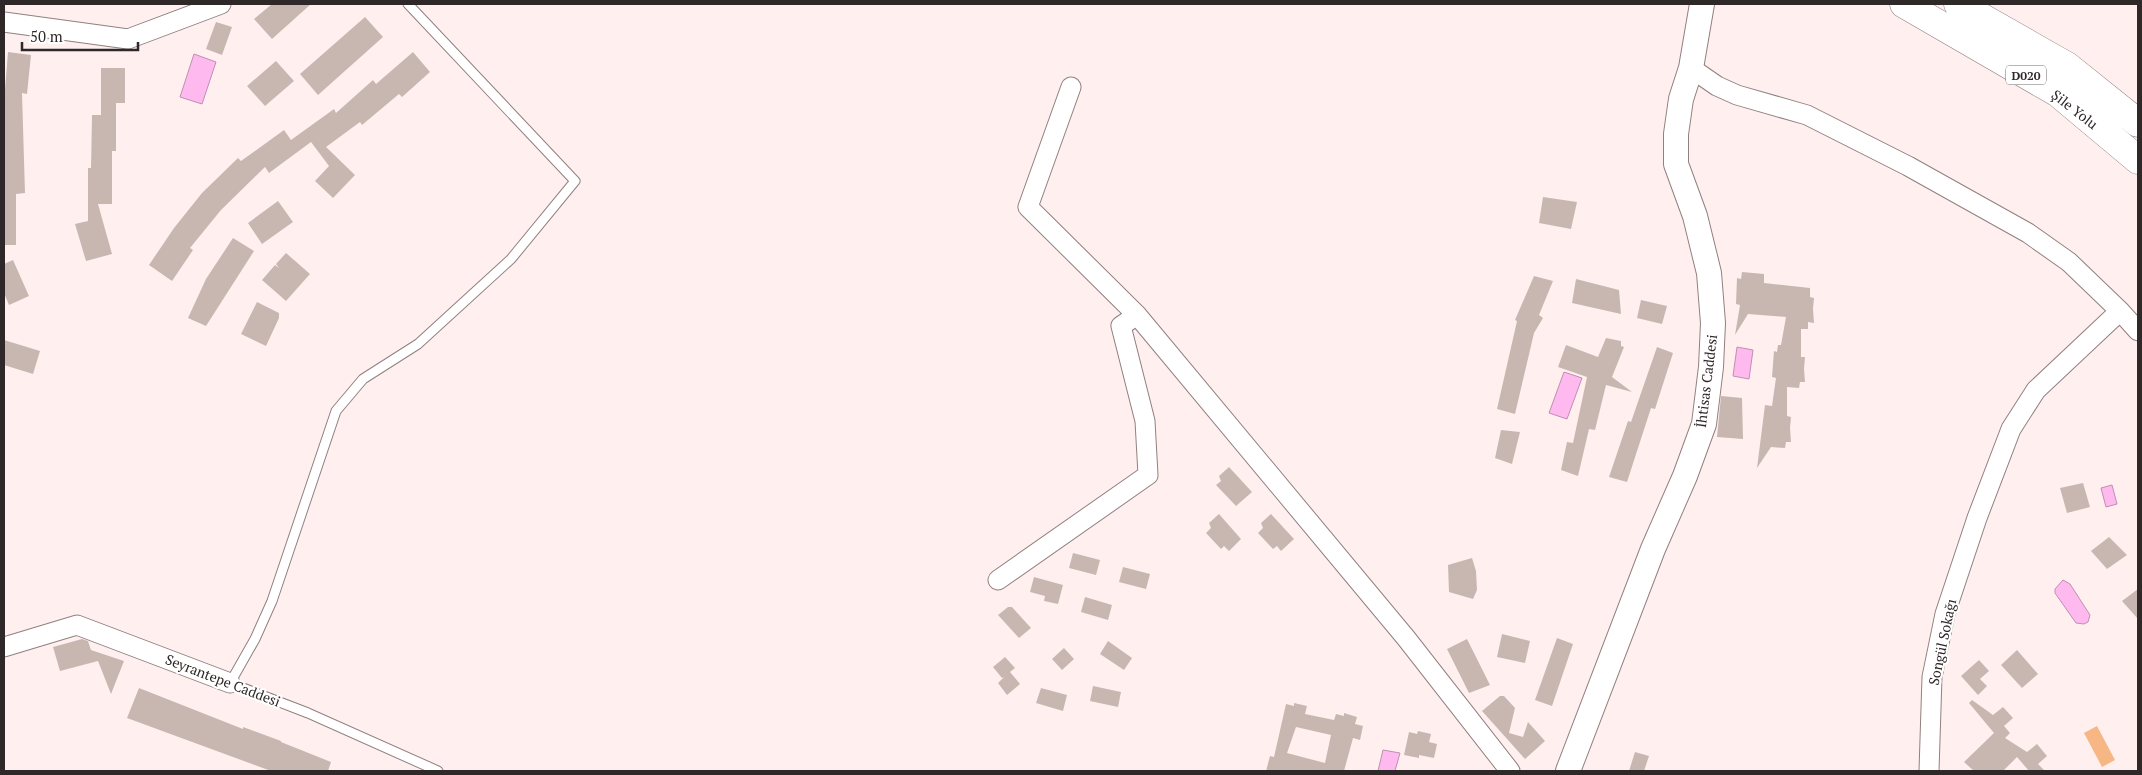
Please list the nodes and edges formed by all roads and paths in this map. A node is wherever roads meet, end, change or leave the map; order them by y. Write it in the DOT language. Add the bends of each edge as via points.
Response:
graph roads {
  1 [pos="221,4"];
  2 [pos="408,4"];
  3 [pos="1702,4"];
  4 [pos="1904,4"];
  5 [pos="1958,4"];
  6 [pos="4,22"];
  7 [pos="1691,68"];
  8 [pos="1071,88"];
  9 [pos="2138,123"];
  10 [pos="2138,160"];
  11 [pos="2120,311"];
  12 [pos="1137,315"];
  13 [pos="2138,332"];
  14 [pos="998,580"];
  15 [pos="4,647"];
  16 [pos="230,683"];
  17 [pos="438,771"];
  18 [pos="1510,771"];
  19 [pos="1568,771"];
  20 [pos="1929,771"];
  1 -- 6 [label="street" via="128,38"];
  2 -- 16 [label="lane" via="575,181 511,259 418,344 363,379 336,410 272,602"];
  3 -- 7 [label="street, İhtisas Caddesi"];
  4 -- 10 [label="highway, Şile Yolu / D020" via="2058,93"];
  5 -- 9 [label="highway, Şile Yolu / D020" via="2067,66"];
  7 -- 11 [label="street" via="1737,95 1807,115 1908,166 2028,233 2069,262"];
  7 -- 19 [label="street, İhtisas Caddesi" via="1681,99 1676,164 1695,216 1709,273 1713,323 1704,424"];
  8 -- 12 [label="street" via="1028,207"];
  11 -- 13 [label="street"];
  11 -- 20 [label="street, Songül Sokağı" via="2036,390 2011,429 1945,614 1932,677"];
  12 -- 14 [label="street" via="1121,326 1145,422 1148,475"];
  12 -- 18 [label="street" via="1406,638"];
  15 -- 16 [label="street, Seyrantepe Caddesi" via="77,625"];
  16 -- 17 [label="lane, Seyrantepe Caddesi" via="308,713"];
}
